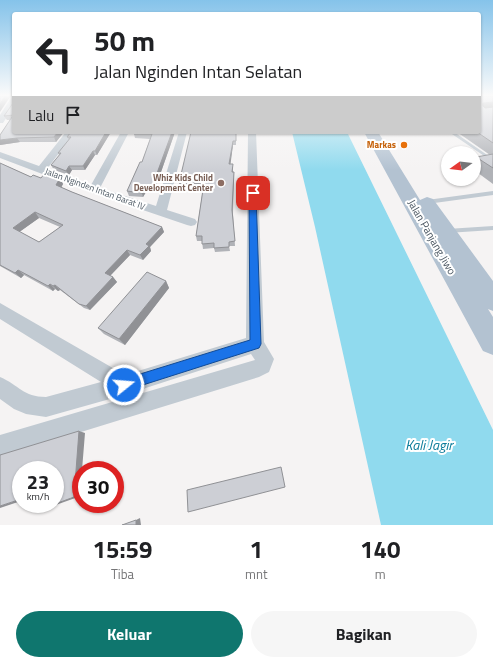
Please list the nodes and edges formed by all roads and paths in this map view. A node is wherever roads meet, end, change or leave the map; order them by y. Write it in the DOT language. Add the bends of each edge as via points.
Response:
graph roads {
  1 [pos="68,134"];
  2 [pos="124,134"];
  3 [pos="182,134"];
  4 [pos="252,134"];
  5 [pos="373,134"];
  6 [pos="385,134"];
  7 [pos="455,134"];
  8 [pos="0,155"];
  9 [pos="493,161"];
  10 [pos="41,170"];
  11 [pos="402,172"];
  12 [pos="94,190"];
  13 [pos="493,193"];
  14 [pos="427,202"];
  15 [pos="160,212"];
  16 [pos="191,222"];
  17 [pos="493,228"];
  18 [pos="447,231"];
  19 [pos="493,300"];
  20 [pos="0,310"];
  21 [pos="493,342"];
  22 [pos="255,344"];
  23 [pos="124,385"];
  24 [pos="0,387"];
  25 [pos="0,446"];
  1 -- 10 [label="street"];
  2 -- 12 [label="street"];
  3 -- 15 [label="street"];
  4 -- 22 [label="street"];
  5 -- 11 [label="main road, Jalan Panjang Jiwo"];
  6 -- 11 [label="main road, Jalan Panjang Jiwo"];
  7 -- 9 [label="lane"];
  8 -- 10 [label="street, Jalan Nginden Intan Barat IV"];
  10 -- 12 [label="street, Jalan Nginden Intan Barat IV"];
  11 -- 14 [label="main road, Jalan Panjang Jiwo"];
  11 -- 21 [label="main road, Jalan Panjang Jiwo"];
  12 -- 15 [label="street, Jalan Nginden Intan Barat IV"];
  13 -- 14 [label="lane"];
  14 -- 18 [label="main road, Jalan Panjang Jiwo"];
  15 -- 16 [label="street, Jalan Nginden Intan Barat IV"];
  17 -- 18 [label="lane"];
  18 -- 19 [label="main road, Jalan Panjang Jiwo"];
  20 -- 23 [label="street"];
  22 -- 23 [label="street"];
  22 -- 25 [label="street" via="265,359 263,366 259,368"];
  23 -- 24 [label="street" via="56,404 35,407 24,405"];
}
